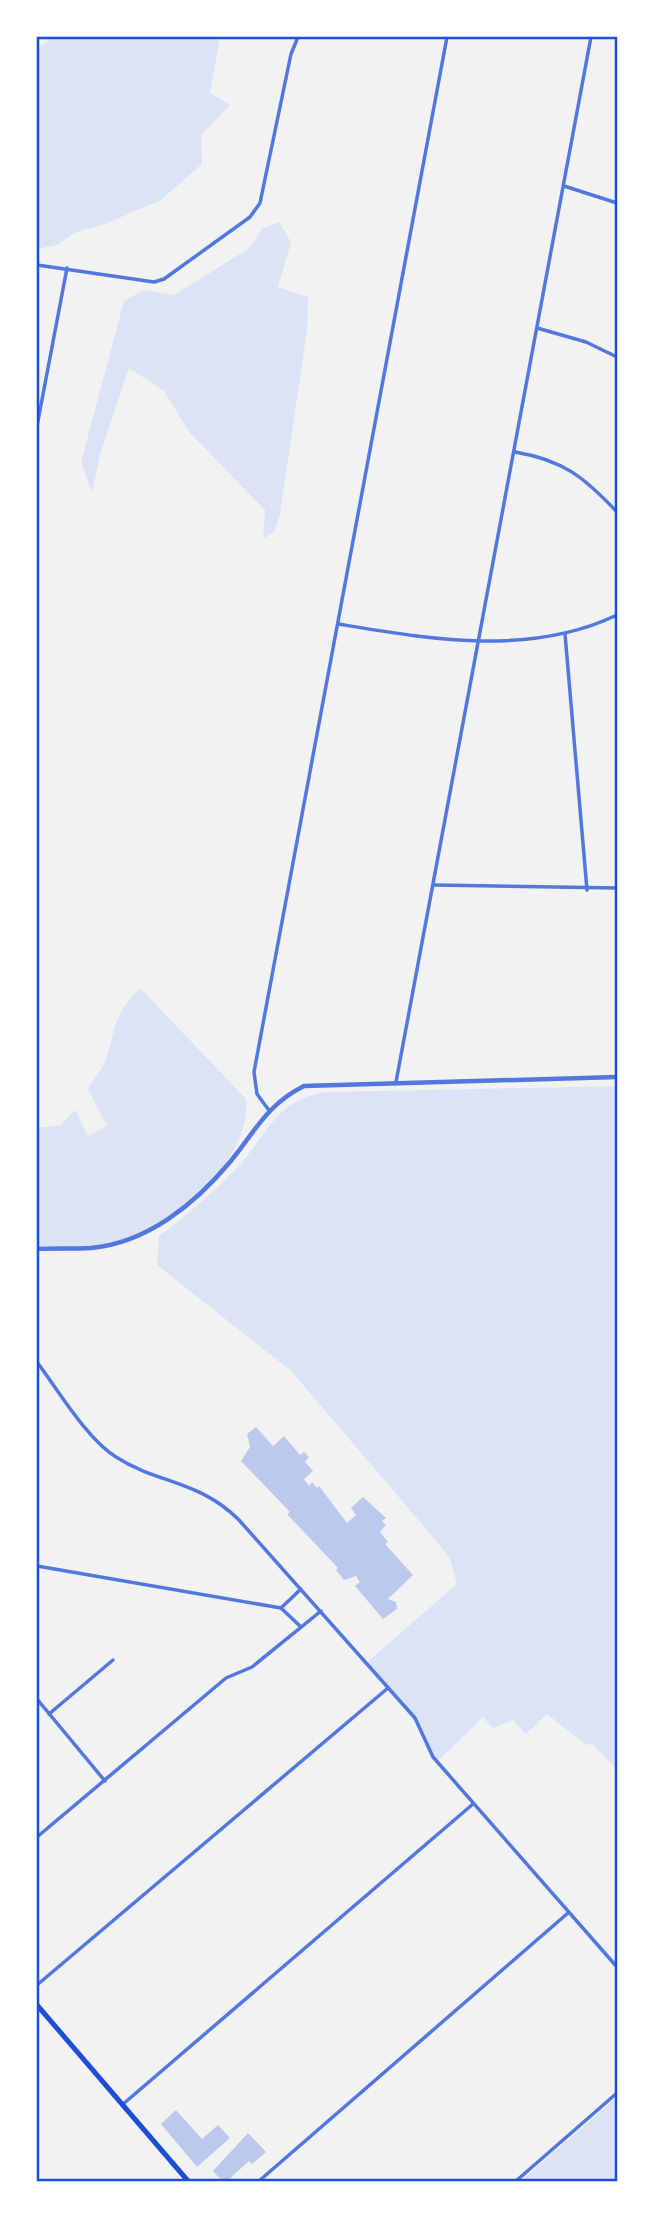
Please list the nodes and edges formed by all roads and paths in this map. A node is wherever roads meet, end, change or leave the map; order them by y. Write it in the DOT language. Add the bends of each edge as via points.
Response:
graph roads {
  1 [pos="298,37"];
  2 [pos="447,37"];
  3 [pos="591,37"];
  4 [pos="564,186"];
  5 [pos="617,203"];
  6 [pos="37,265"];
  7 [pos="67,268"];
  8 [pos="537,328"];
  9 [pos="617,357"];
  10 [pos="37,426"];
  11 [pos="515,452"];
  12 [pos="617,512"];
  13 [pos="617,615"];
  14 [pos="338,624"];
  15 [pos="565,633"];
  16 [pos="479,642"];
  17 [pos="435,885"];
  18 [pos="617,888"];
  19 [pos="587,890"];
  20 [pos="617,1077"];
  21 [pos="396,1082"];
  22 [pos="268,1109"];
  23 [pos="37,1249"];
  24 [pos="37,1362"];
  25 [pos="37,1566"];
  26 [pos="301,1589"];
  27 [pos="281,1608"];
  28 [pos="321,1611"];
  29 [pos="301,1627"];
  30 [pos="113,1660"];
  31 [pos="388,1688"];
  32 [pos="37,1699"];
  33 [pos="49,1714"];
  34 [pos="105,1781"];
  35 [pos="473,1804"];
  36 [pos="37,1838"];
  37 [pos="568,1913"];
  38 [pos="617,1967"];
  39 [pos="37,1985"];
  40 [pos="37,2004"];
  41 [pos="617,2093"];
  42 [pos="122,2105"];
  43 [pos="188,2181"];
  44 [pos="259,2181"];
  45 [pos="516,2181"];
  1 -- 7 [label="street" via="260,203 250,217 164,279 135,280"];
  2 -- 14 [label="street"];
  3 -- 4 [label="street"];
  4 -- 5 [label="street"];
  4 -- 8 [label="street"];
  6 -- 7 [label="street"];
  7 -- 10 [label="street"];
  8 -- 9 [label="street" via="586,342"];
  8 -- 11 [label="street"];
  11 -- 12 [label="street" via="559,463 579,475"];
  11 -- 16 [label="street"];
  13 -- 15 [label="street"];
  14 -- 16 [label="street"];
  14 -- 22 [label="street" via="254,1072 257,1094"];
  15 -- 16 [label="street"];
  15 -- 19 [label="street"];
  16 -- 17 [label="street"];
  17 -- 19 [label="street"];
  17 -- 21 [label="street"];
  18 -- 19 [label="street"];
  20 -- 21 [label="street"];
  21 -- 22 [label="street" via="304,1086"];
  22 -- 23 [label="street" via="229,1164 154,1229 91,1248"];
  24 -- 26 [label="street" via="112,1455 218,1501"];
  25 -- 27 [label="street"];
  26 -- 27 [label="street"];
  26 -- 28 [label="street"];
  27 -- 29 [label="street"];
  28 -- 29 [label="street"];
  28 -- 31 [label="street"];
  29 -- 34 [label="street" via="252,1667 226,1678"];
  30 -- 33 [label="street"];
  31 -- 35 [label="street" via="415,1718 433,1757"];
  31 -- 39 [label="street"];
  32 -- 33 [label="street"];
  33 -- 34 [label="street"];
  34 -- 36 [label="street"];
  35 -- 37 [label="street"];
  35 -- 42 [label="street"];
  37 -- 38 [label="street"];
  37 -- 44 [label="street"];
  40 -- 42 [label="main road"];
  41 -- 45 [label="street"];
  42 -- 43 [label="main road"];
}
